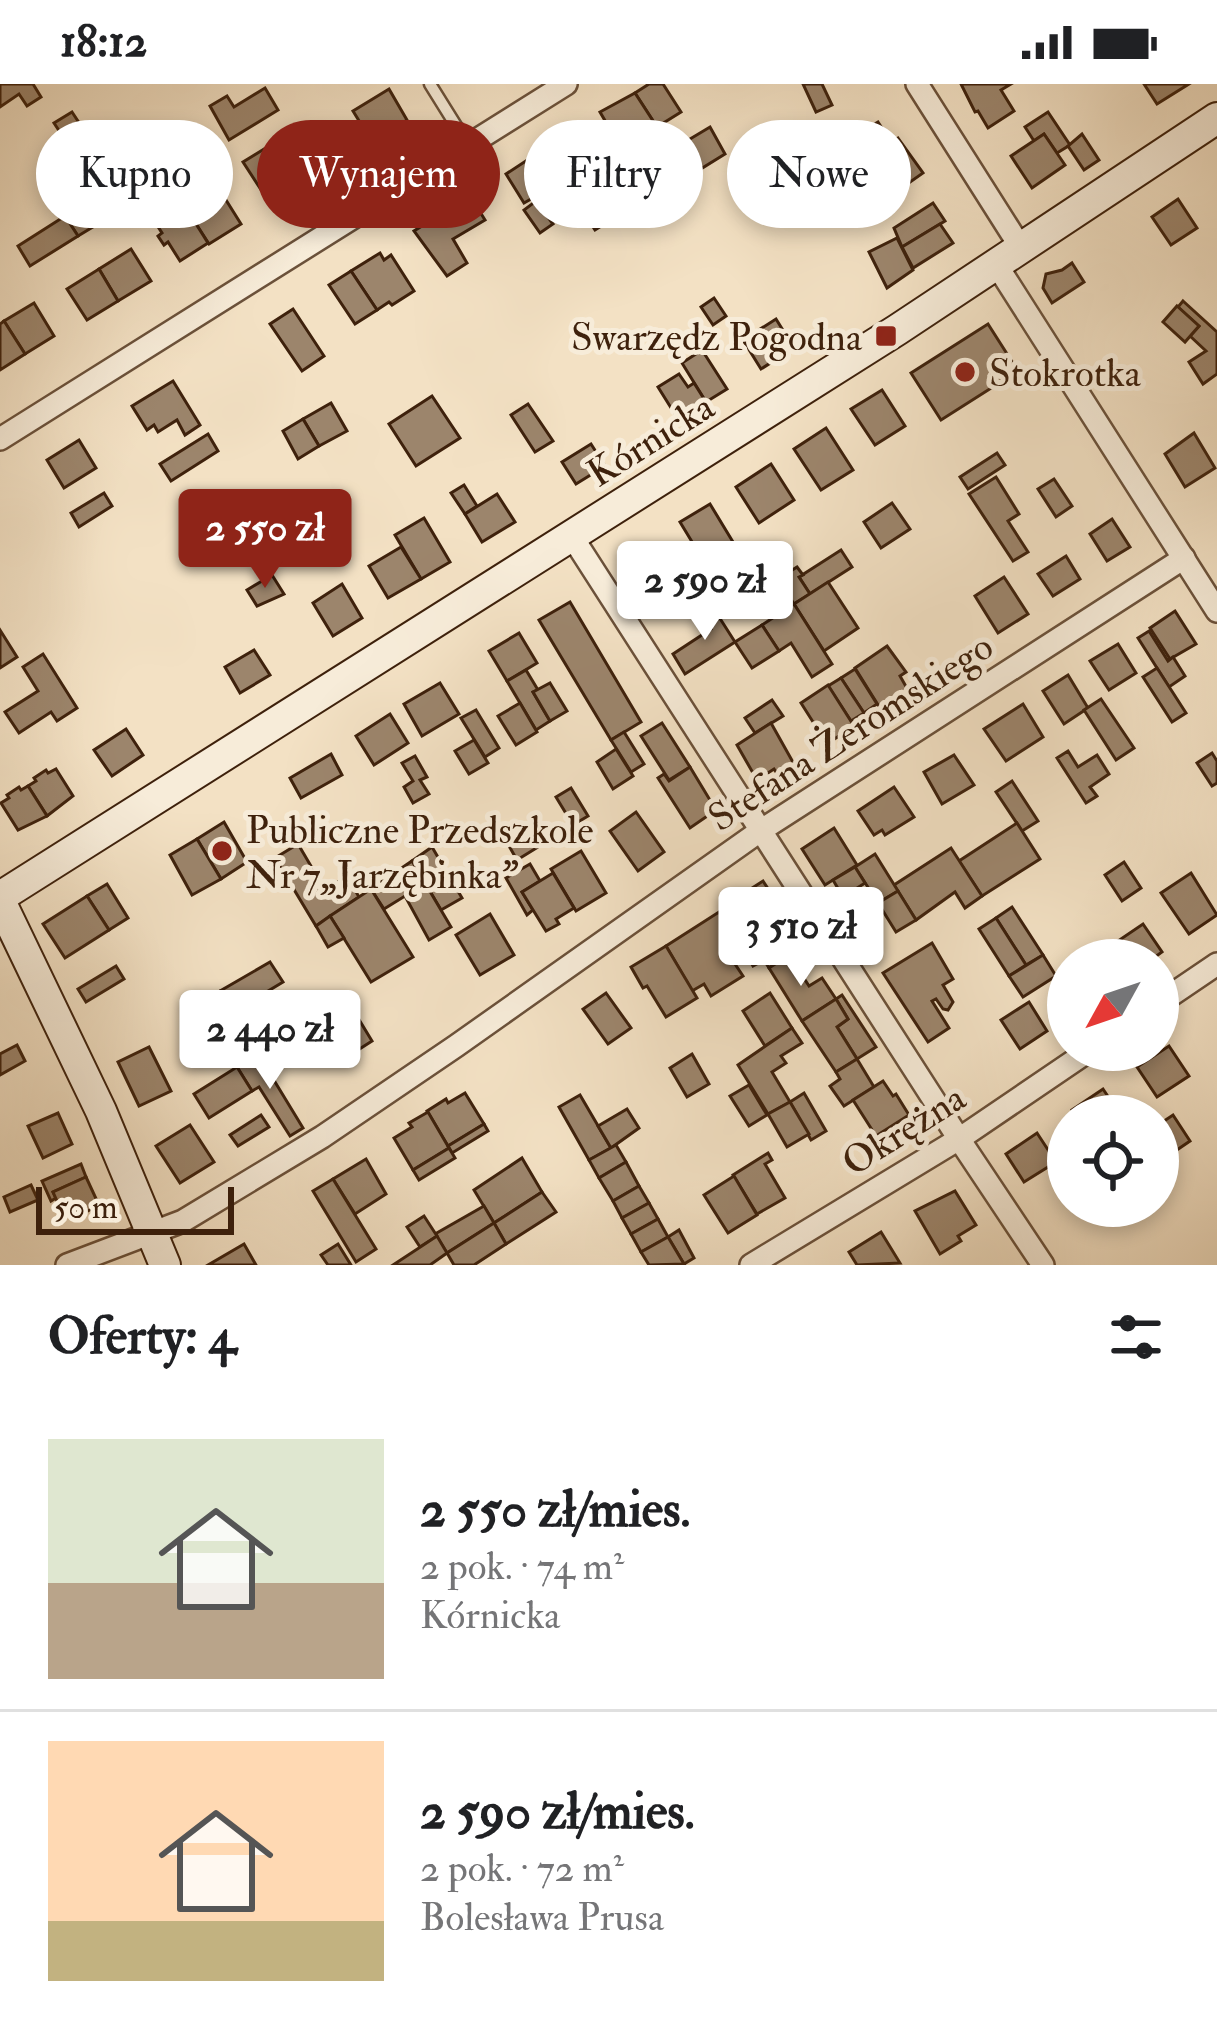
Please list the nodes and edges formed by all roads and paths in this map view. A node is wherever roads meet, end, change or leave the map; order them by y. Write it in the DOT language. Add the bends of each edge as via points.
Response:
graph roads {
  1 [pos="430,84"];
  2 [pos="566,84"];
  3 [pos="917,84"];
  4 [pos="1217,118"];
  5 [pos="452,120"];
  6 [pos="500,126"];
  7 [pos="337,228"];
  8 [pos="1009,256"];
  9 [pos="0,439"];
  10 [pos="571,535"];
  11 [pos="1184,558"];
  12 [pos="1217,611"];
  13 [pos="760,831"];
  14 [pos="0,899"];
  15 [pos="1217,964"];
  16 [pos="1179,990"];
  17 [pos="1059,1071"];
  18 [pos="959,1139"];
  19 [pos="153,1233"];
  20 [pos="67,1265"];
  21 [pos="165,1265"];
  22 [pos="751,1265"];
  23 [pos="1043,1265"];
  1 -- 5 [label="lane"];
  2 -- 6 [label="street"];
  3 -- 8 [label="street"];
  4 -- 8 [label="street, Kórnicka"];
  7 -- 9 [label="street"];
  8 -- 10 [label="street, Kórnicka"];
  8 -- 11 [label="street"];
  10 -- 13 [label="street"];
  10 -- 14 [label="street, Kórnicka"];
  11 -- 12 [label="street"];
  11 -- 13 [label="street, Stefana Żeromskiego"];
  13 -- 18 [label="street"];
  13 -- 19 [label="street, Stefana Żeromskiego" via="322,1137"];
  14 -- 19 [label="street"];
  15 -- 16 [label="street"];
  17 -- 18 [label="street, Okrężna"];
  18 -- 22 [label="street, Okrężna"];
  18 -- 23 [label="street"];
  19 -- 20 [label="street, Stefana Żeromskiego"];
  19 -- 21 [label="street"];
}
